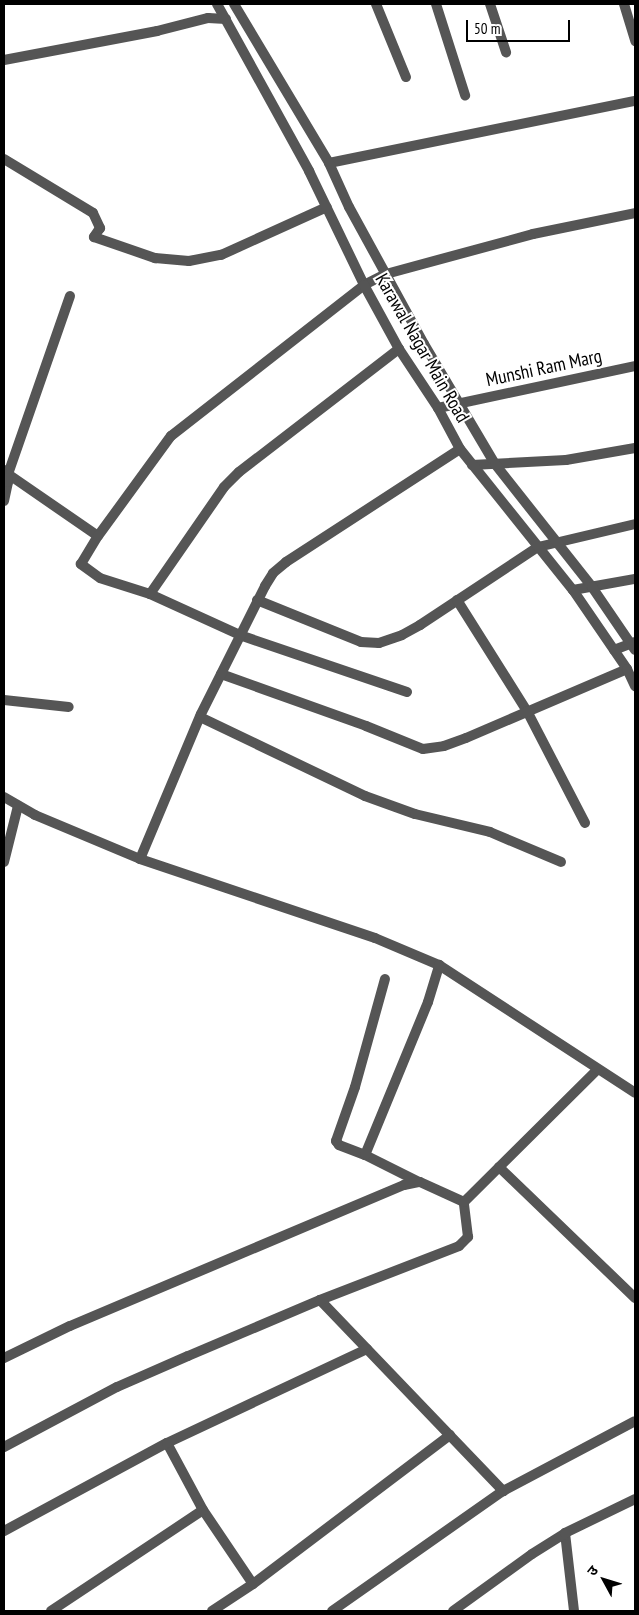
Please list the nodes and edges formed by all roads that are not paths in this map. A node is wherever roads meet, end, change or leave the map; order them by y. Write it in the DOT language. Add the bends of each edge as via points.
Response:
graph roads {
  1 [pos="217,4"];
  2 [pos="234,4"];
  3 [pos="376,4"];
  4 [pos="436,4"];
  5 [pos="490,4"];
  6 [pos="624,4"];
  7 [pos="226,19"];
  8 [pos="635,41"];
  9 [pos="506,52"];
  10 [pos="4,60"];
  11 [pos="406,77"];
  12 [pos="465,95"];
  13 [pos="635,101"];
  14 [pos="4,159"];
  15 [pos="329,163"];
  16 [pos="327,208"];
  17 [pos="635,213"];
  18 [pos="386,274"];
  19 [pos="364,285"];
  20 [pos="70,296"];
  21 [pos="399,349"];
  22 [pos="635,366"];
  23 [pos="461,404"];
  24 [pos="438,408"];
  25 [pos="635,448"];
  26 [pos="460,449"];
  27 [pos="495,464"];
  28 [pos="472,465"];
  29 [pos="6,470"];
  30 [pos="4,501"];
  31 [pos="635,524"];
  32 [pos="98,536"];
  33 [pos="556,543"];
  34 [pos="538,547"];
  35 [pos="635,579"];
  36 [pos="592,587"];
  37 [pos="572,590"];
  38 [pos="150,594"];
  39 [pos="257,600"];
  40 [pos="457,600"];
  41 [pos="240,635"];
  42 [pos="634,645"];
  43 [pos="614,650"];
  44 [pos="627,669"];
  45 [pos="221,674"];
  46 [pos="635,686"];
  47 [pos="408,692"];
  48 [pos="4,700"];
  49 [pos="69,708"];
  50 [pos="527,711"];
  51 [pos="200,717"];
  52 [pos="4,798"];
  53 [pos="18,806"];
  54 [pos="585,823"];
  55 [pos="140,859"];
  56 [pos="4,862"];
  57 [pos="561,862"];
  58 [pos="439,965"];
  59 [pos="385,978"];
  60 [pos="597,1070"];
  61 [pos="635,1092"];
  62 [pos="364,1155"];
  63 [pos="499,1167"];
  64 [pos="420,1182"];
  65 [pos="464,1202"];
  66 [pos="635,1298"];
  67 [pos="320,1300"];
  68 [pos="367,1350"];
  69 [pos="4,1358"];
  70 [pos="635,1421"];
  71 [pos="450,1435"];
  72 [pos="166,1442"];
  73 [pos="4,1446"];
  74 [pos="503,1490"];
  75 [pos="635,1499"];
  76 [pos="203,1510"];
  77 [pos="4,1531"];
  78 [pos="565,1533"];
  79 [pos="253,1584"];
  80 [pos="572,1610"];
  81 [pos="51,1611"];
  82 [pos="212,1611"];
  83 [pos="332,1611"];
  84 [pos="453,1611"];
  1 -- 7 [label="street, Karawal Nagar Main Road"];
  2 -- 15 [label="street, Karawal Nagar Main Road"];
  3 -- 11 [label="street"];
  4 -- 12 [label="street"];
  5 -- 9 [label="street"];
  6 -- 8 [label="street"];
  7 -- 10 [label="street" via="208,18"];
  7 -- 16 [label="street, Karawal Nagar Main Road"];
  13 -- 15 [label="street"];
  14 -- 16 [label="street" via="93,213 100,228 94,237 155,258 189,261 221,255"];
  15 -- 18 [label="street, Karawal Nagar Main Road"];
  16 -- 19 [label="street, Karawal Nagar Main Road"];
  17 -- 18 [label="street" via="533,234"];
  18 -- 19 [label="street"];
  18 -- 23 [label="street, Karawal Nagar Main Road"];
  19 -- 21 [label="street, Karawal Nagar Main Road"];
  19 -- 32 [label="street" via="171,436"];
  20 -- 29 [label="street"];
  21 -- 24 [label="street, Karawal Nagar Main Road"];
  21 -- 38 [label="street" via="229,482 218,493"];
  22 -- 23 [label="street, Munshi Ram Marg"];
  23 -- 24 [label="street, Munshi Ram Marg"];
  23 -- 27 [label="street, Karawal Nagar Main Road"];
  24 -- 26 [label="street, Karawal Nagar Main Road"];
  25 -- 27 [label="street" via="566,460"];
  26 -- 28 [label="street, Karawal Nagar Main Road"];
  26 -- 39 [label="street" via="286,562 273,573"];
  27 -- 28 [label="street"];
  27 -- 33 [label="street, Karawal Nagar Main Road"];
  28 -- 34 [label="street, Karawal Nagar Main Road"];
  29 -- 30 [label="street"];
  29 -- 32 [label="street"];
  31 -- 33 [label="street"];
  32 -- 38 [label="street" via="81,564 100,578"];
  33 -- 34 [label="street"];
  33 -- 36 [label="street, Karawal Nagar Main Road"];
  34 -- 37 [label="street, Karawal Nagar Main Road"];
  34 -- 40 [label="street"];
  35 -- 36 [label="street"];
  36 -- 37 [label="street"];
  36 -- 42 [label="street, Karawal Nagar Main Road"];
  37 -- 43 [label="street, Karawal Nagar Main Road"];
  38 -- 41 [label="street"];
  39 -- 40 [label="street" via="361,642 379,643 402,635"];
  39 -- 41 [label="street"];
  40 -- 50 [label="street"];
  41 -- 45 [label="street"];
  41 -- 47 [label="street"];
  42 -- 43 [label="street"];
  43 -- 44 [label="street, Karawal Nagar Main Road"];
  44 -- 46 [label="street, Karawal Nagar Main Road"];
  44 -- 50 [label="street"];
  45 -- 50 [label="street" via="423,749 466,738"];
  45 -- 51 [label="street"];
  48 -- 49 [label="street"];
  50 -- 54 [label="street"];
  51 -- 55 [label="street"];
  51 -- 57 [label="street" via="364,796 415,814 490,832"];
  52 -- 53 [label="street"];
  53 -- 55 [label="street"];
  53 -- 56 [label="street"];
  55 -- 58 [label="street" via="375,938"];
  58 -- 60 [label="street"];
  58 -- 62 [label="street" via="428,1002"];
  59 -- 62 [label="street" via="336,1141"];
  60 -- 61 [label="street"];
  60 -- 63 [label="street"];
  62 -- 64 [label="street"];
  63 -- 65 [label="street"];
  63 -- 66 [label="street"];
  64 -- 65 [label="street"];
  64 -- 69 [label="street" via="404,1184 70,1326"];
  65 -- 67 [label="street" via="468,1236 460,1246"];
  67 -- 68 [label="street"];
  67 -- 73 [label="street" via="117,1387"];
  68 -- 71 [label="street"];
  68 -- 72 [label="street"];
  70 -- 74 [label="street"];
  71 -- 74 [label="street"];
  71 -- 79 [label="street"];
  72 -- 76 [label="street"];
  72 -- 77 [label="street"];
  74 -- 83 [label="street"];
  75 -- 78 [label="street"];
  76 -- 79 [label="street"];
  76 -- 81 [label="street"];
  78 -- 80 [label="street"];
  78 -- 84 [label="street"];
  79 -- 82 [label="street"];
}
